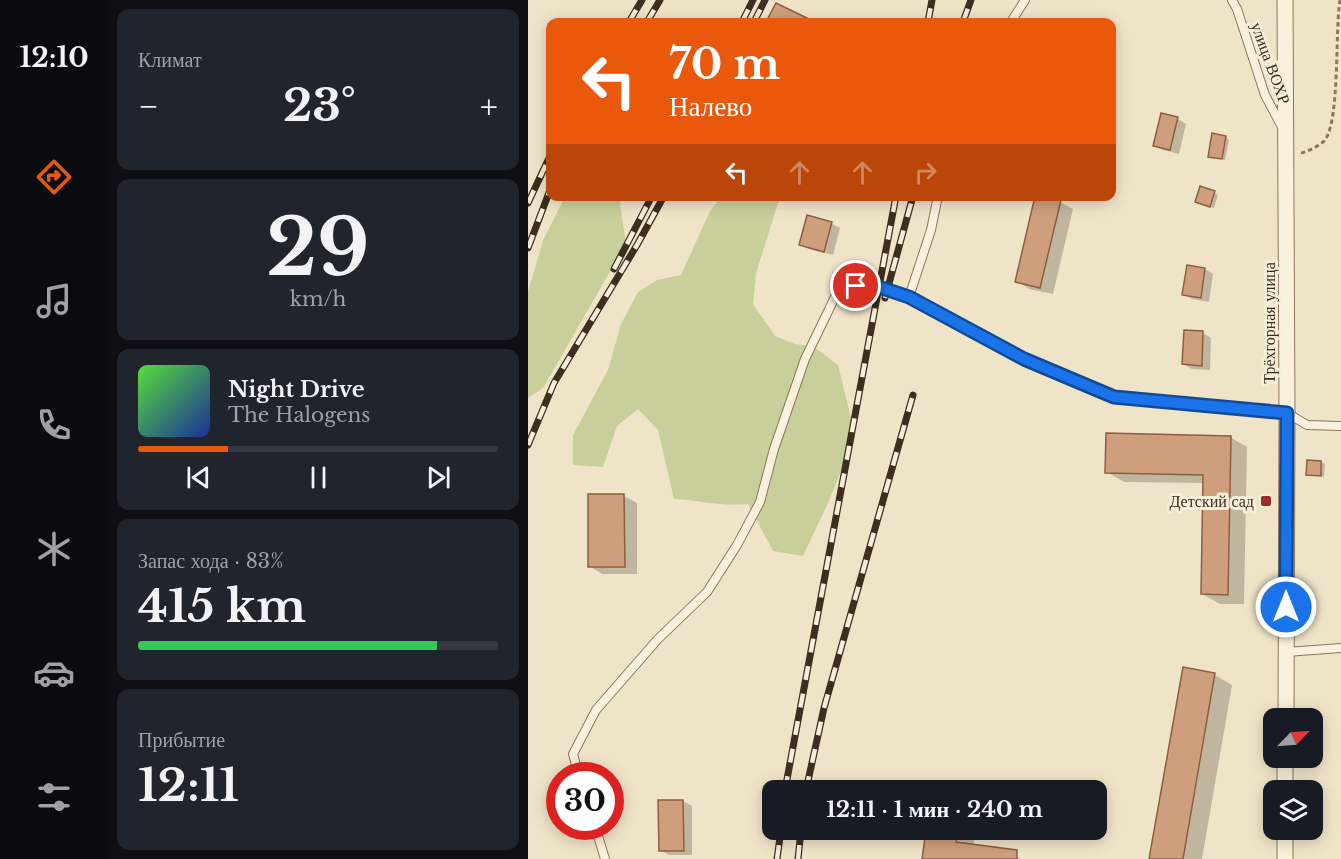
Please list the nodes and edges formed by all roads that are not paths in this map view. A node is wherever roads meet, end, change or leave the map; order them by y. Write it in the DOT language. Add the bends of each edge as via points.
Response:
graph roads {
  1 [pos="1025,0"];
  2 [pos="1232,0"];
  3 [pos="1285,0"];
  4 [pos="1014,18"];
  5 [pos="1285,134"];
  6 [pos="937,201"];
  7 [pos="909,297"];
  8 [pos="1287,413"];
  9 [pos="1341,426"];
  10 [pos="1341,648"];
  11 [pos="1286,652"];
  12 [pos="1286,708"];
  13 [pos="575,762"];
  14 [pos="599,840"];
  15 [pos="1285,840"];
  16 [pos="605,859"];
  17 [pos="1285,859"];
  1 -- 4 [label="lane"];
  2 -- 5 [label="lane, улица ВОХР" via="1265,95"];
  3 -- 5 [label="street, Трёхгорная улица"];
  5 -- 8 [label="street, Трёхгорная улица"];
  6 -- 7 [label="lane"];
  7 -- 8 [label="lane" via="1024,359 1114,397"];
  7 -- 13 [label="lane" via="879,287 856,286 835,297 805,359 760,502 737,545 707,592 658,639 597,710 573,754"];
  8 -- 9 [label="lane" via="1307,425"];
  8 -- 11 [label="street, Трёхгорная улица"];
  10 -- 11 [label="lane"];
  11 -- 12 [label="street, Трёхгорная улица"];
  14 -- 16 [label="lane"];
  15 -- 17 [label="street"];
}
